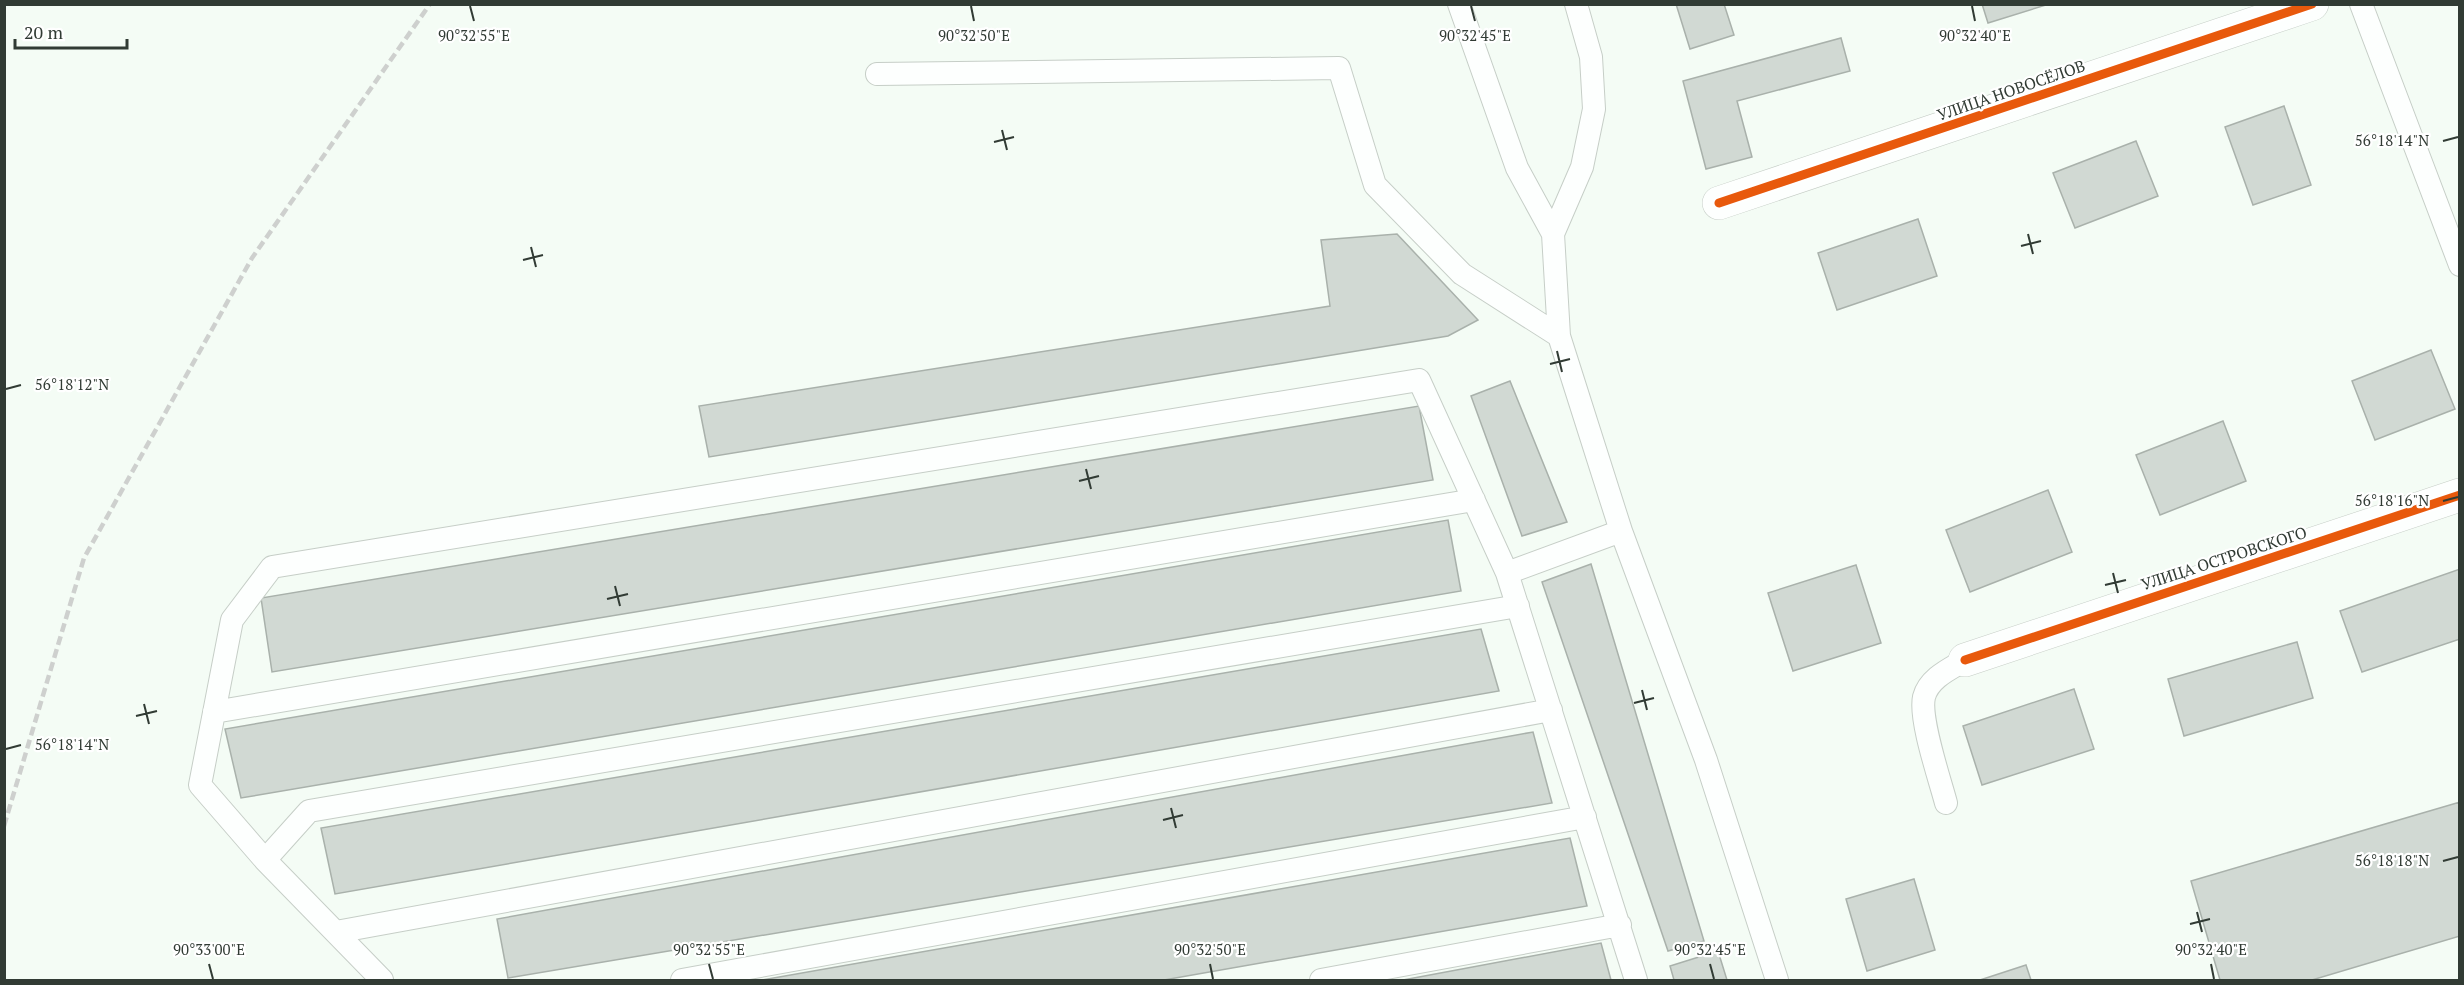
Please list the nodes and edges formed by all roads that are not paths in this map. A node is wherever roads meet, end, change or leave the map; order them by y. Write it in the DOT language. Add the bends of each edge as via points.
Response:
graph roads {
  1 [pos="1459,4"];
  2 [pos="1576,4"];
  3 [pos="2312,4"];
  4 [pos="2361,4"];
  5 [pos="877,74"];
  6 [pos="1719,203"];
  7 [pos="1553,234"];
  8 [pos="2460,266"];
  9 [pos="1559,336"];
  10 [pos="2460,495"];
  11 [pos="1474,500"];
  12 [pos="1621,531"];
  13 [pos="1507,573"];
  14 [pos="1518,606"];
  15 [pos="1965,660"];
  16 [pos="1551,710"];
  17 [pos="214,712"];
  18 [pos="1946,803"];
  19 [pos="1585,817"];
  20 [pos="265,860"];
  21 [pos="1620,925"];
  22 [pos="336,932"];
  23 [pos="382,981"];
  24 [pos="682,981"];
  25 [pos="1322,981"];
  26 [pos="1636,981"];
  27 [pos="1777,981"];
  1 -- 7 [label="lane" via="1517,168"];
  2 -- 7 [label="lane" via="1591,57 1594,109 1582,167"];
  3 -- 6 [label="street, УЛИЦА НОВОСЁЛОВ"];
  4 -- 8 [label="lane"];
  5 -- 9 [label="lane" via="1339,68 1375,184 1462,274"];
  7 -- 9 [label="lane"];
  9 -- 12 [label="lane"];
  10 -- 15 [label="street, УЛИЦА ОСТРОВСКОГО"];
  11 -- 13 [label="lane"];
  11 -- 17 [label="lane"];
  11 -- 17 [label="lane" via="1419,380 272,567 232,620"];
  12 -- 13 [label="lane"];
  12 -- 27 [label="lane" via="1706,760"];
  13 -- 14 [label="lane"];
  14 -- 16 [label="lane"];
  14 -- 20 [label="lane" via="309,811"];
  15 -- 18 [label="lane" via="1938,676 1924,697 1926,723"];
  16 -- 19 [label="lane"];
  16 -- 22 [label="lane"];
  17 -- 20 [label="lane" via="200,785"];
  19 -- 21 [label="lane"];
  19 -- 24 [label="lane"];
  20 -- 22 [label="lane"];
  21 -- 25 [label="lane"];
  21 -- 26 [label="lane"];
  22 -- 23 [label="lane"];
}
